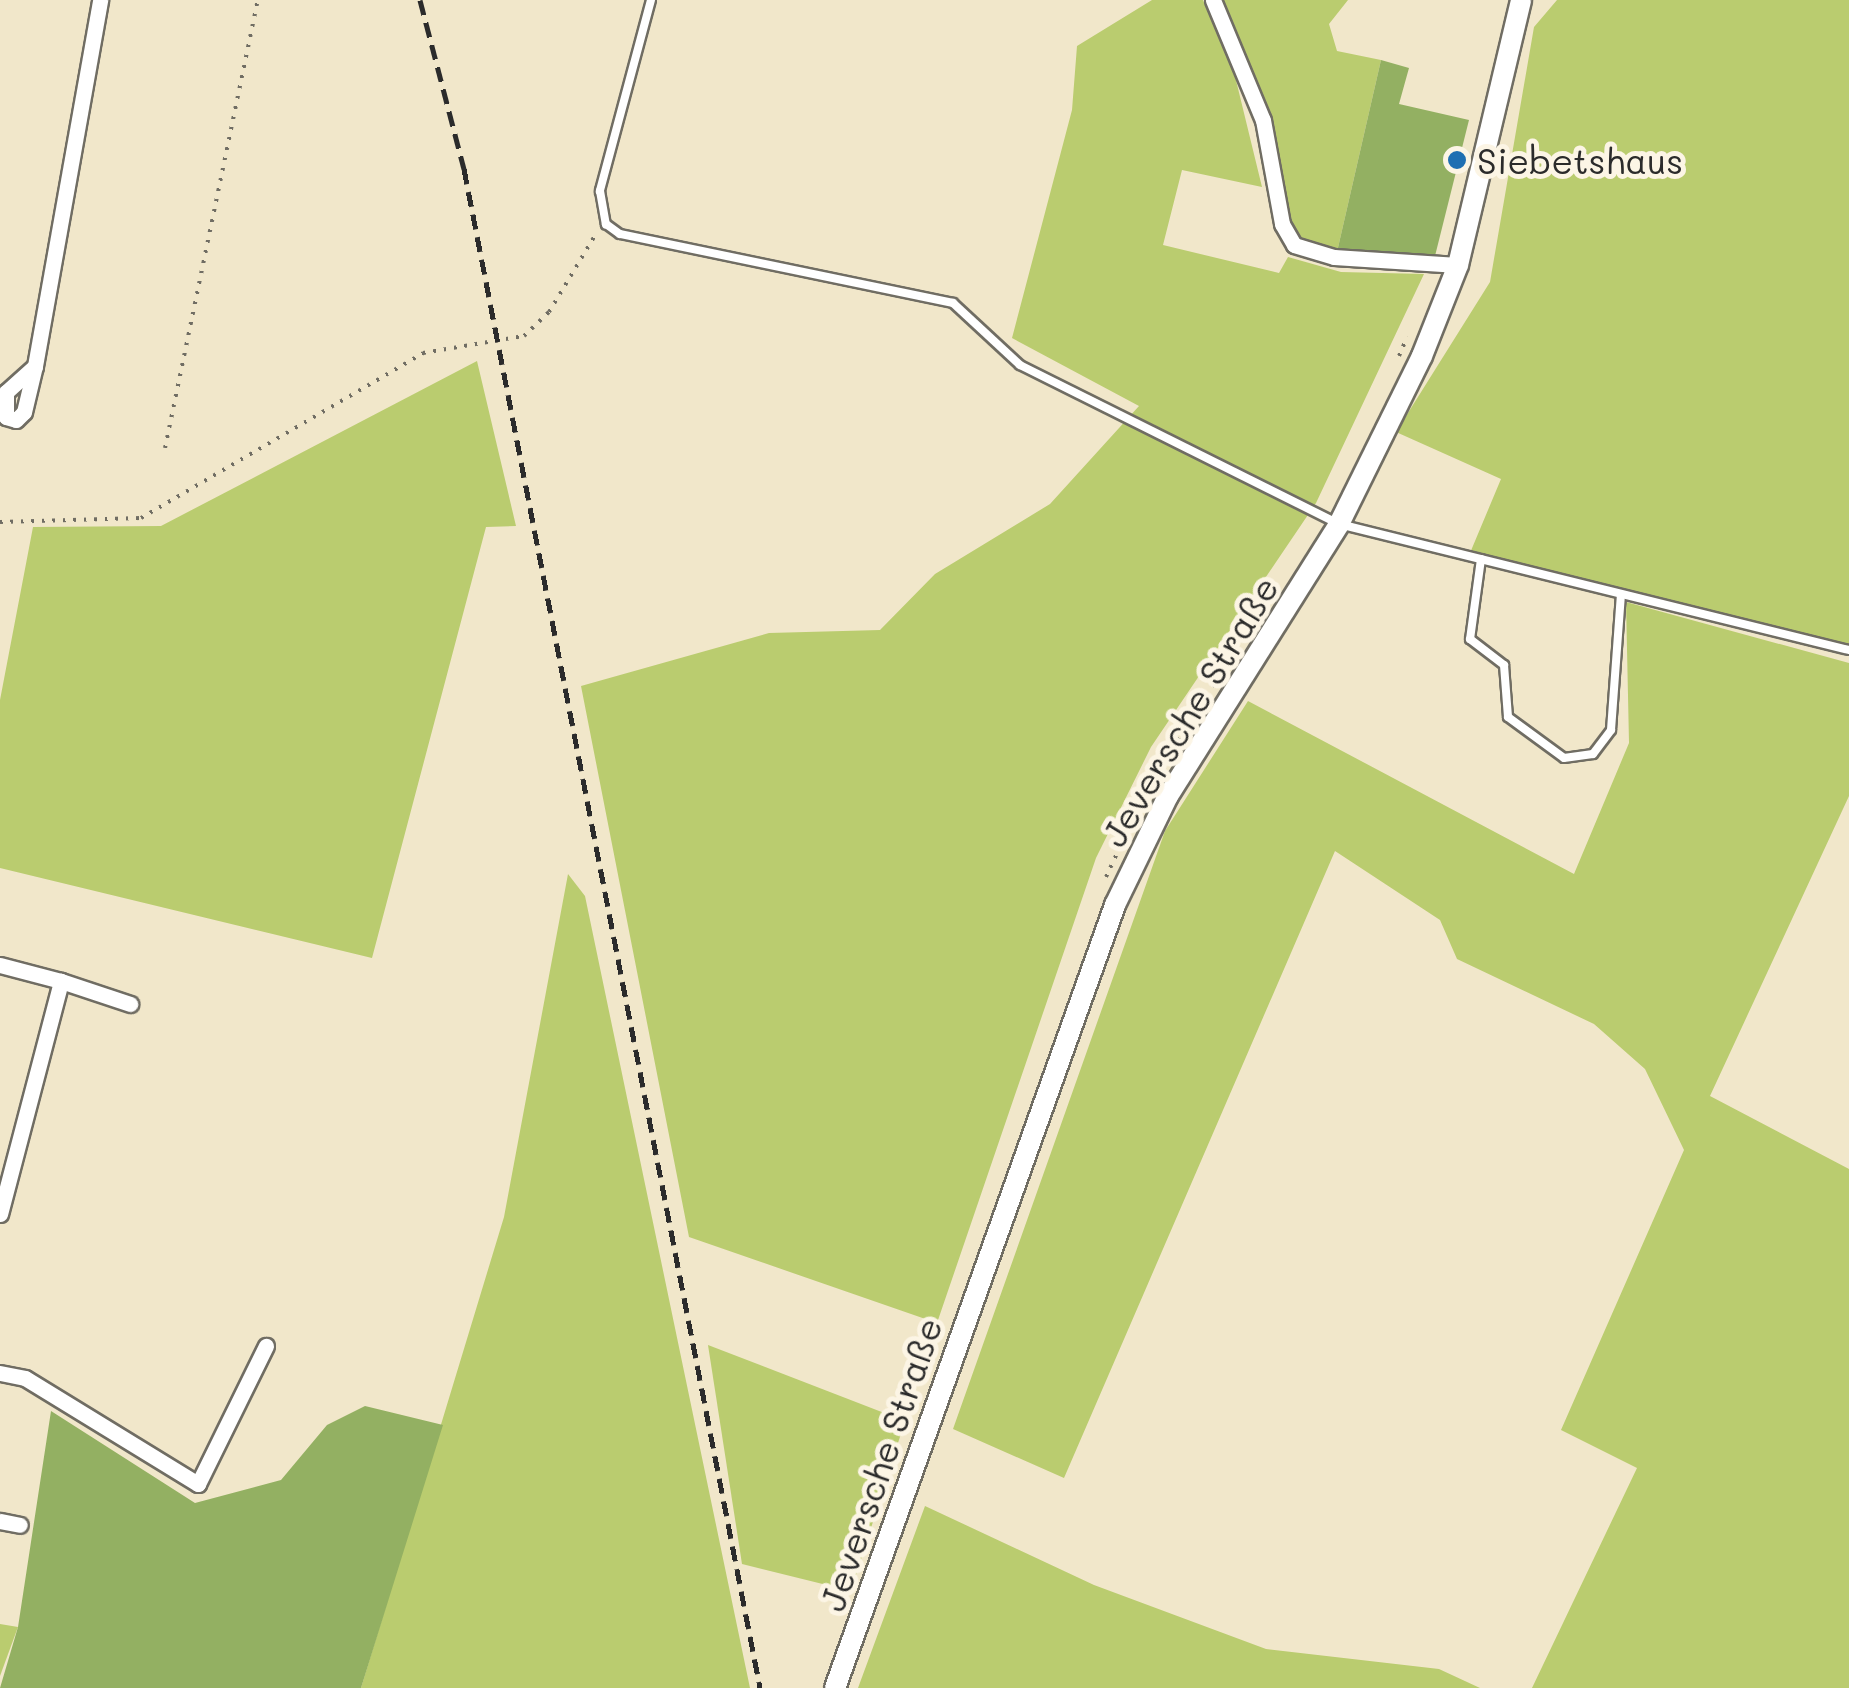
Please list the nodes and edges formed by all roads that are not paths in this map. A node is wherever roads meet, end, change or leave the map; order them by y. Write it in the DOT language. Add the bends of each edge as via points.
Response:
graph roads {
  1 [pos="100,0"];
  2 [pos="652,0"];
  3 [pos="1213,0"];
  4 [pos="1521,0"];
  5 [pos="1458,265"];
  6 [pos="35,366"];
  7 [pos="1339,524"];
  8 [pos="1480,559"];
  9 [pos="1620,594"];
  10 [pos="1849,650"];
  11 [pos="0,966"];
  12 [pos="60,981"];
  13 [pos="130,1004"];
  14 [pos="0,1214"];
  15 [pos="266,1346"];
  16 [pos="0,1373"];
  17 [pos="0,1520"];
  18 [pos="20,1525"];
  19 [pos="835,1688"];
  1 -- 6 [label="street"];
  2 -- 7 [label="lane" via="600,191 604,219 620,234 954,303 1020,364"];
  3 -- 5 [label="street" via="1264,120 1282,224 1294,245 1334,257"];
  4 -- 5 [label="street, Jeversche Straße"];
  5 -- 7 [label="street, Jeversche Straße" via="1405,394"];
  7 -- 8 [label="lane"];
  7 -- 19 [label="street, Jeversche Straße" via="1168,796 1115,906"];
  8 -- 9 [label="lane"];
  8 -- 9 [label="lane" via="1470,639 1504,665 1508,718 1564,758 1592,754 1611,730"];
  9 -- 10 [label="lane"];
  11 -- 12 [label="street"];
  12 -- 13 [label="street"];
  12 -- 14 [label="street"];
  15 -- 16 [label="street" via="198,1484 25,1378"];
  17 -- 18 [label="street"];
}
